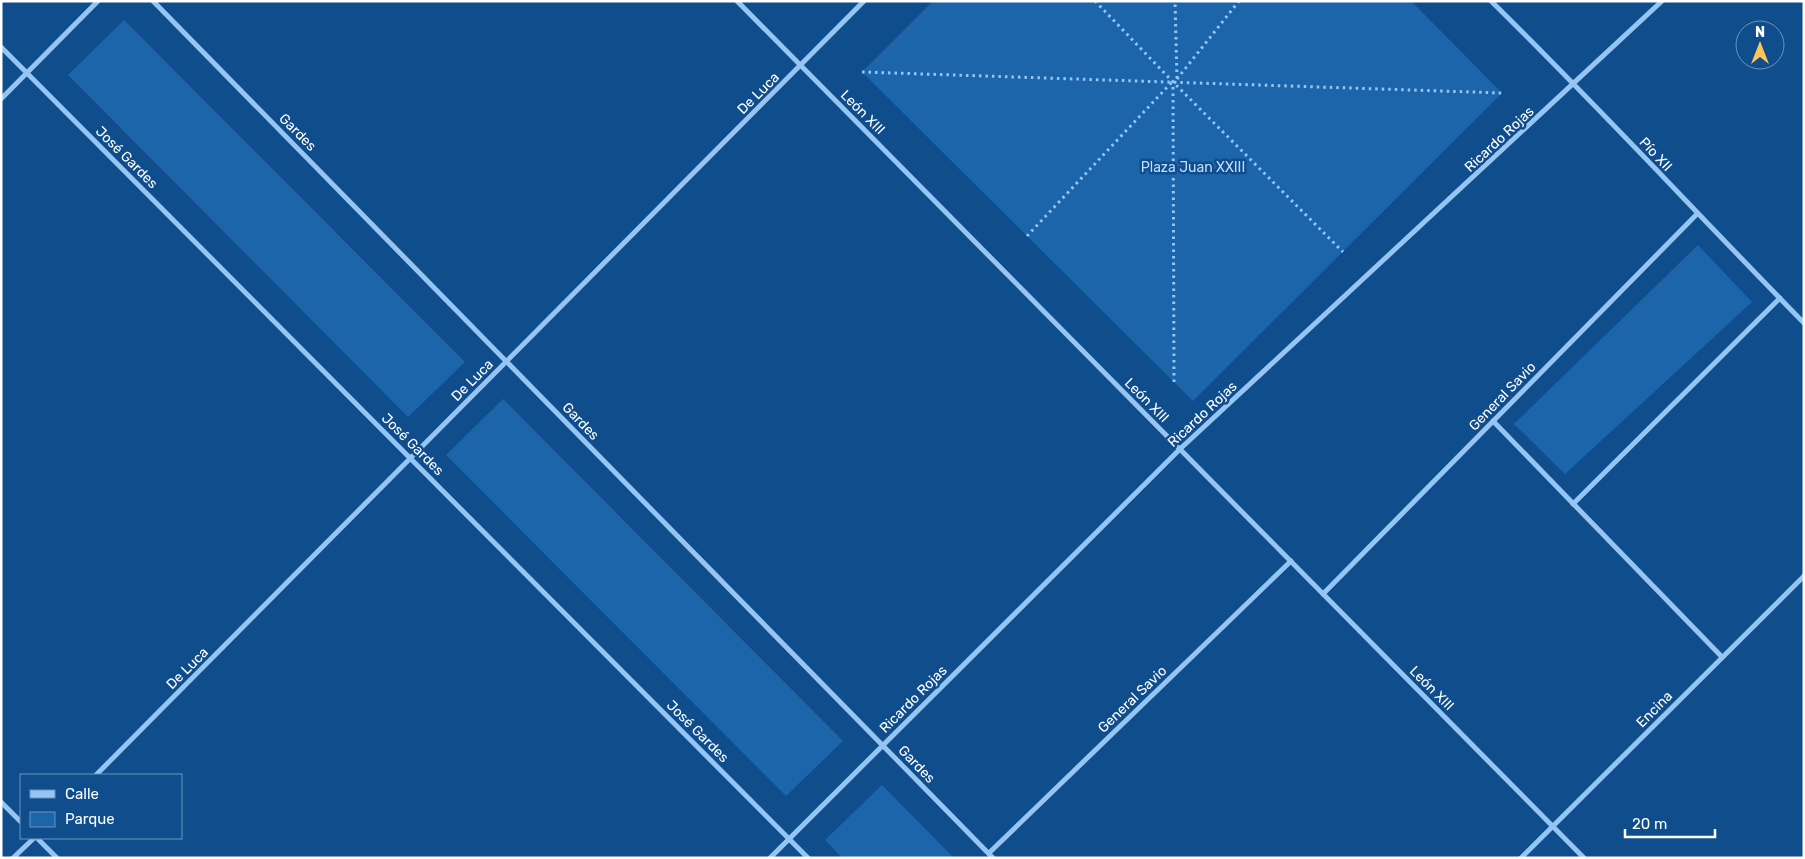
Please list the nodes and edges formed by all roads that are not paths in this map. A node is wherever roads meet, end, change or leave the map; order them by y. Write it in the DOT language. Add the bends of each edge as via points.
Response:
graph roads {
  1 [pos="98,1"];
  2 [pos="153,1"];
  3 [pos="737,1"];
  4 [pos="864,1"];
  5 [pos="1491,1"];
  6 [pos="1662,1"];
  7 [pos="1,47"];
  8 [pos="801,66"];
  9 [pos="28,73"];
  10 [pos="1574,83"];
  11 [pos="1,100"];
  12 [pos="1697,214"];
  13 [pos="1780,298"];
  14 [pos="1804,323"];
  15 [pos="507,361"];
  16 [pos="1493,421"];
  17 [pos="1180,449"];
  18 [pos="410,458"];
  19 [pos="1573,504"];
  20 [pos="1291,561"];
  21 [pos="1804,576"];
  22 [pos="1323,594"];
  23 [pos="1722,657"];
  24 [pos="883,745"];
  25 [pos="97,774"];
  26 [pos="1,802"];
  27 [pos="20,821"];
  28 [pos="1553,826"];
  29 [pos="35,839"];
  30 [pos="37,839"];
  31 [pos="789,839"];
  32 [pos="989,853"];
  33 [pos="13,858"];
  34 [pos="57,858"];
  35 [pos="770,858"];
  36 [pos="808,858"];
  37 [pos="993,858"];
  38 [pos="1521,858"];
  39 [pos="1584,858"];
  1 -- 9 [label="street"];
  2 -- 15 [label="street, Gardes"];
  3 -- 8 [label="street, León XIII"];
  4 -- 8 [label="street, De Luca"];
  5 -- 10 [label="street, Pío XII"];
  6 -- 10 [label="street, Ricardo Rojas"];
  7 -- 9 [label="street, José Gardes"];
  8 -- 15 [label="street, De Luca"];
  8 -- 17 [label="street, León XIII"];
  9 -- 11 [label="street"];
  9 -- 18 [label="street, José Gardes"];
  10 -- 12 [label="street, Pío XII"];
  10 -- 17 [label="street, Ricardo Rojas"];
  12 -- 13 [label="street, Pío XII"];
  12 -- 16 [label="street, General Savio"];
  13 -- 14 [label="street, Pío XII"];
  13 -- 19 [label="street"];
  15 -- 18 [label="street, De Luca"];
  15 -- 24 [label="street, Gardes"];
  16 -- 19 [label="street"];
  16 -- 22 [label="street, General Savio"];
  17 -- 20 [label="street, León XIII"];
  17 -- 24 [label="street, Ricardo Rojas"];
  18 -- 25 [label="street, De Luca"];
  18 -- 31 [label="street, José Gardes"];
  19 -- 23 [label="street"];
  20 -- 22 [label="street, León XIII"];
  20 -- 32 [label="street, General Savio"];
  21 -- 23 [label="street, Encina"];
  22 -- 28 [label="street, León XIII"];
  23 -- 28 [label="street, Encina"];
  24 -- 31 [label="street, Ricardo Rojas"];
  24 -- 32 [label="street, Gardes"];
  26 -- 27 [label="street"];
  28 -- 38 [label="street, Encina"];
  28 -- 39 [label="street, León XIII"];
  29 -- 33 [label="street"];
  30 -- 34 [label="street"];
  31 -- 35 [label="street, Ricardo Rojas"];
  31 -- 36 [label="street, José Gardes"];
  32 -- 37 [label="street, Gardes"];
}
